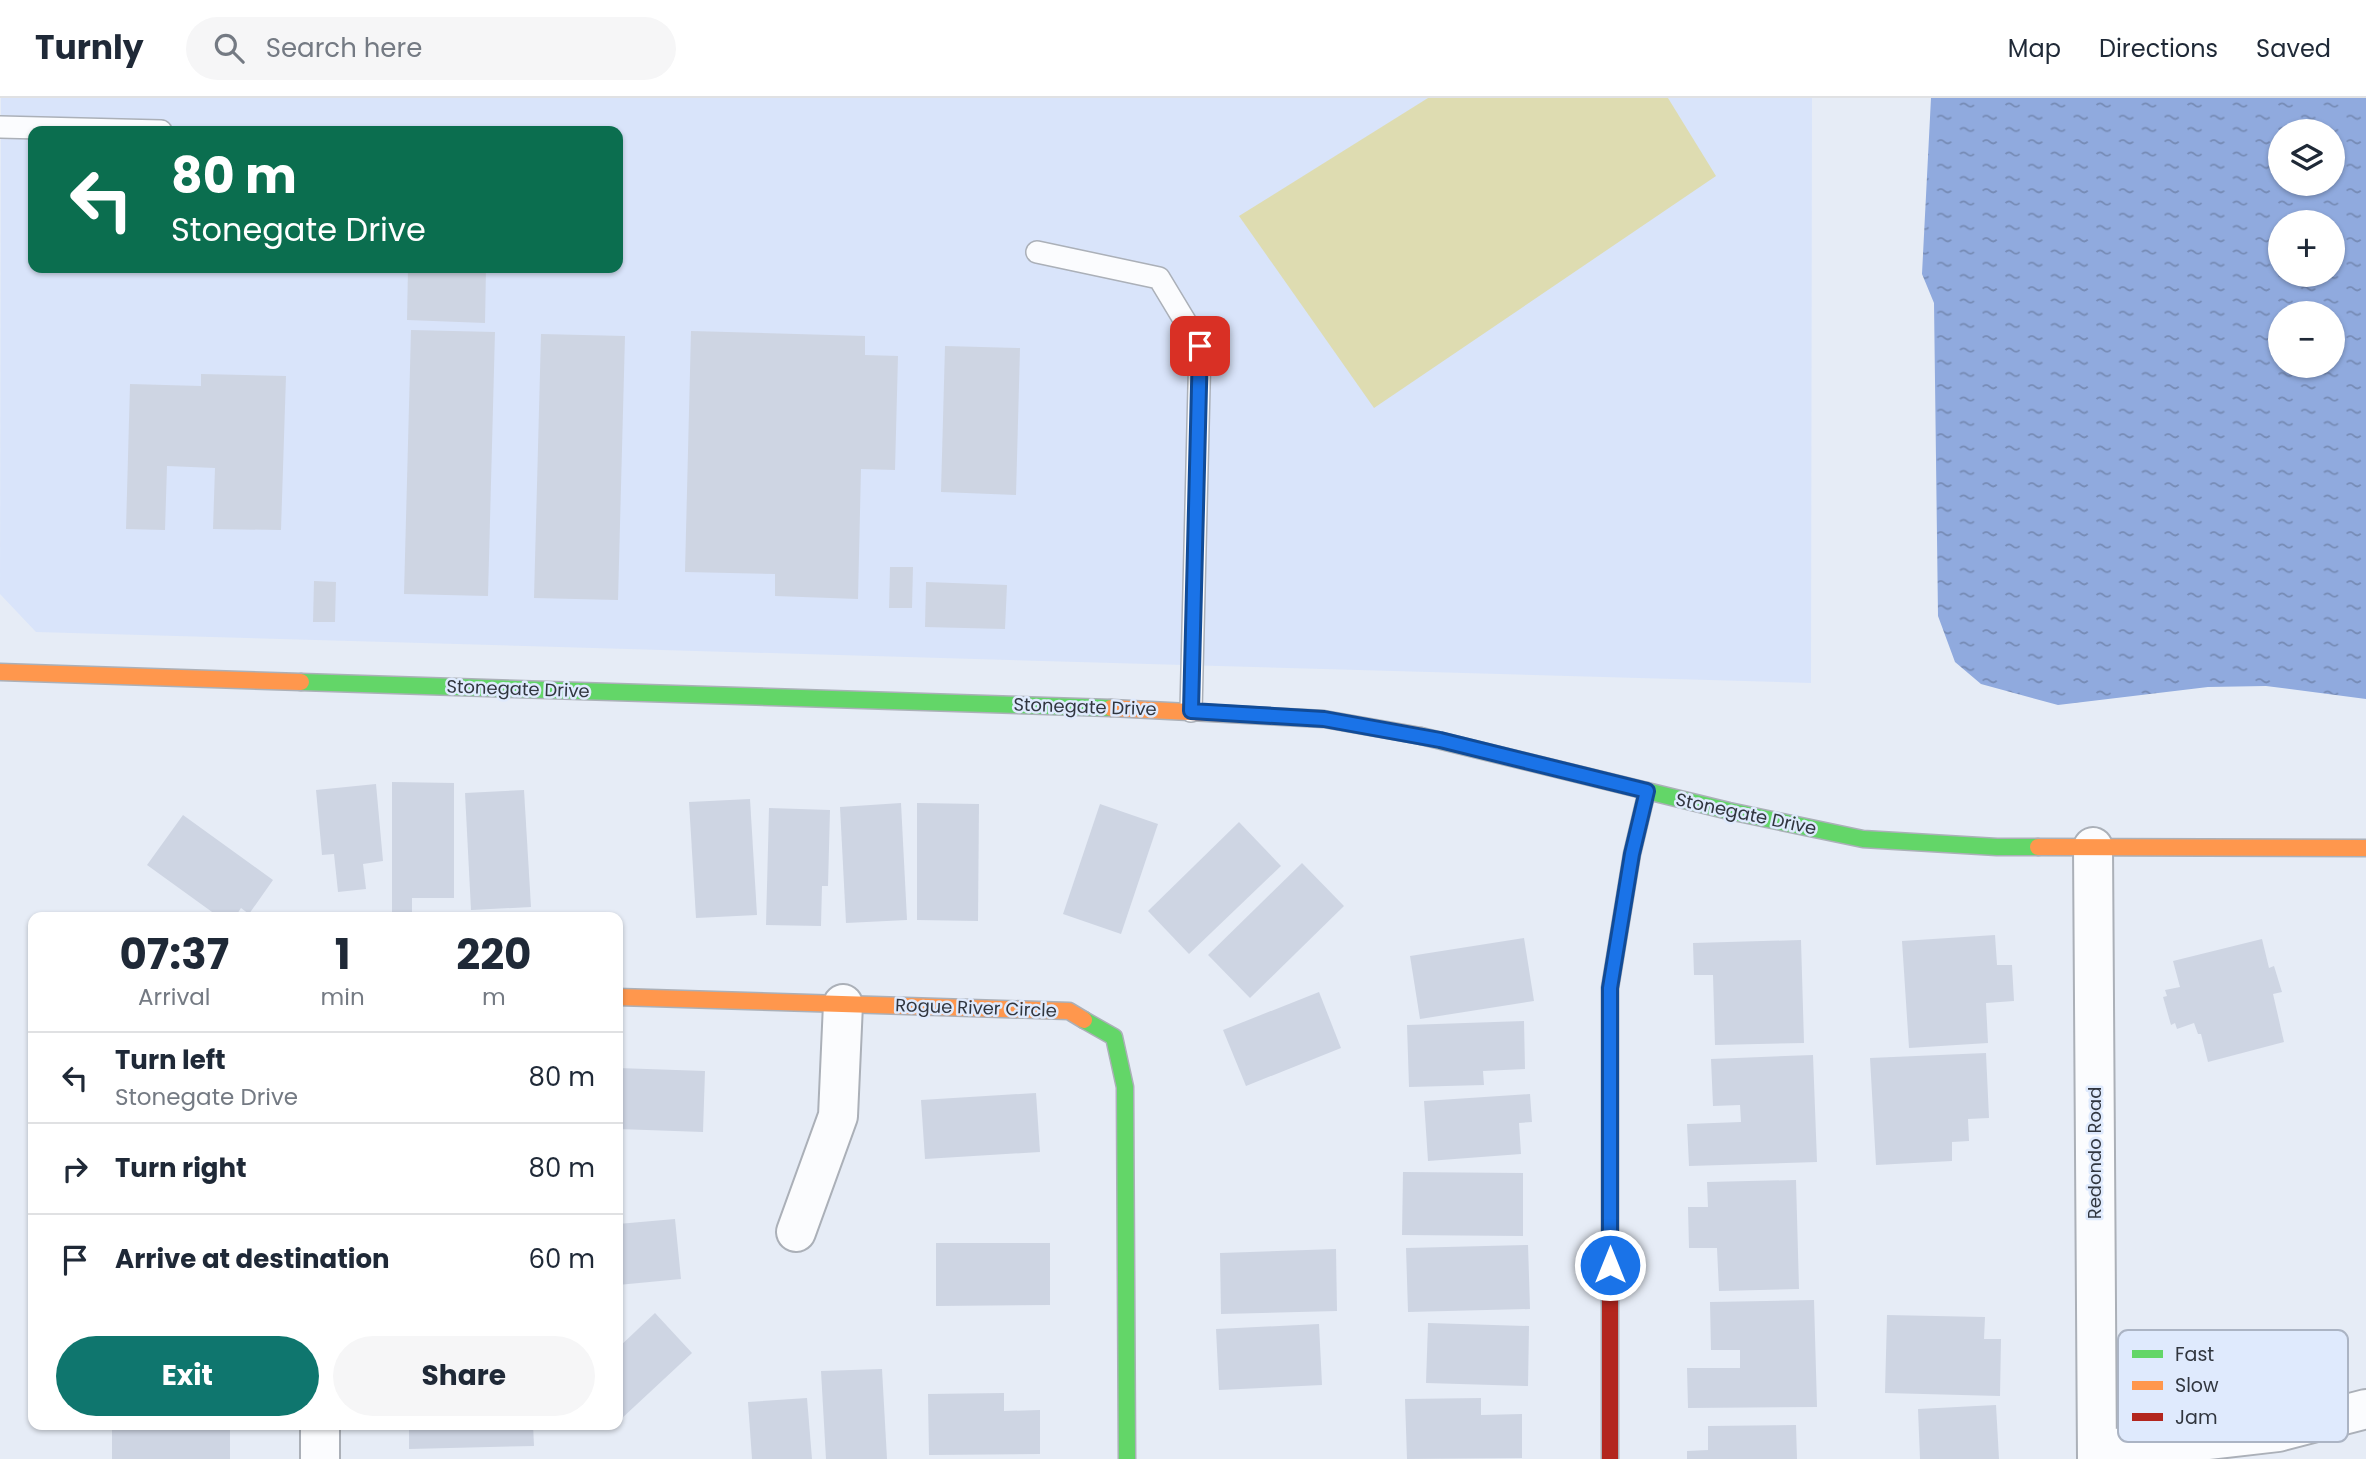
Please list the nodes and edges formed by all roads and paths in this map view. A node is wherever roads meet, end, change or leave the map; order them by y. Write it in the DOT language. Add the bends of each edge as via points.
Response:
graph roads {
  1 [pos="0,127"];
  2 [pos="28,128"];
  3 [pos="1037,252"];
  4 [pos="0,672"];
  5 [pos="1191,711"];
  6 [pos="1647,791"];
  7 [pos="2093,847"];
  8 [pos="2366,848"];
  9 [pos="623,997"];
  10 [pos="844,1004"];
  11 [pos="796,1233"];
  12 [pos="2366,1409"];
  13 [pos="2348,1414"];
  14 [pos="320,1430"];
  15 [pos="2191,1442"];
  16 [pos="2097,1454"];
  17 [pos="320,1459"];
  18 [pos="1128,1459"];
  19 [pos="1610,1459"];
  1 -- 2 [label="lane"];
  3 -- 5 [label="lane" via="1159,278 1200,346"];
  4 -- 5 [label="street, Stonegate Drive"];
  5 -- 6 [label="street, Stonegate Drive" via="1324,719 1440,740"];
  6 -- 7 [label="street, Stonegate Drive" via="1863,839"];
  6 -- 19 [label="street" via="1610,988"];
  7 -- 8 [label="street, Stonegate Drive"];
  7 -- 16 [label="street, Redondo Road"];
  9 -- 10 [label="street, Rogue River Circle"];
  10 -- 11 [label="street" via="838,1116"];
  10 -- 18 [label="street, Rogue River Circle" via="1069,1011 1114,1037 1125,1087"];
  12 -- 13 [label="street"];
  14 -- 17 [label="street"];
  15 -- 16 [label="street"];
}
